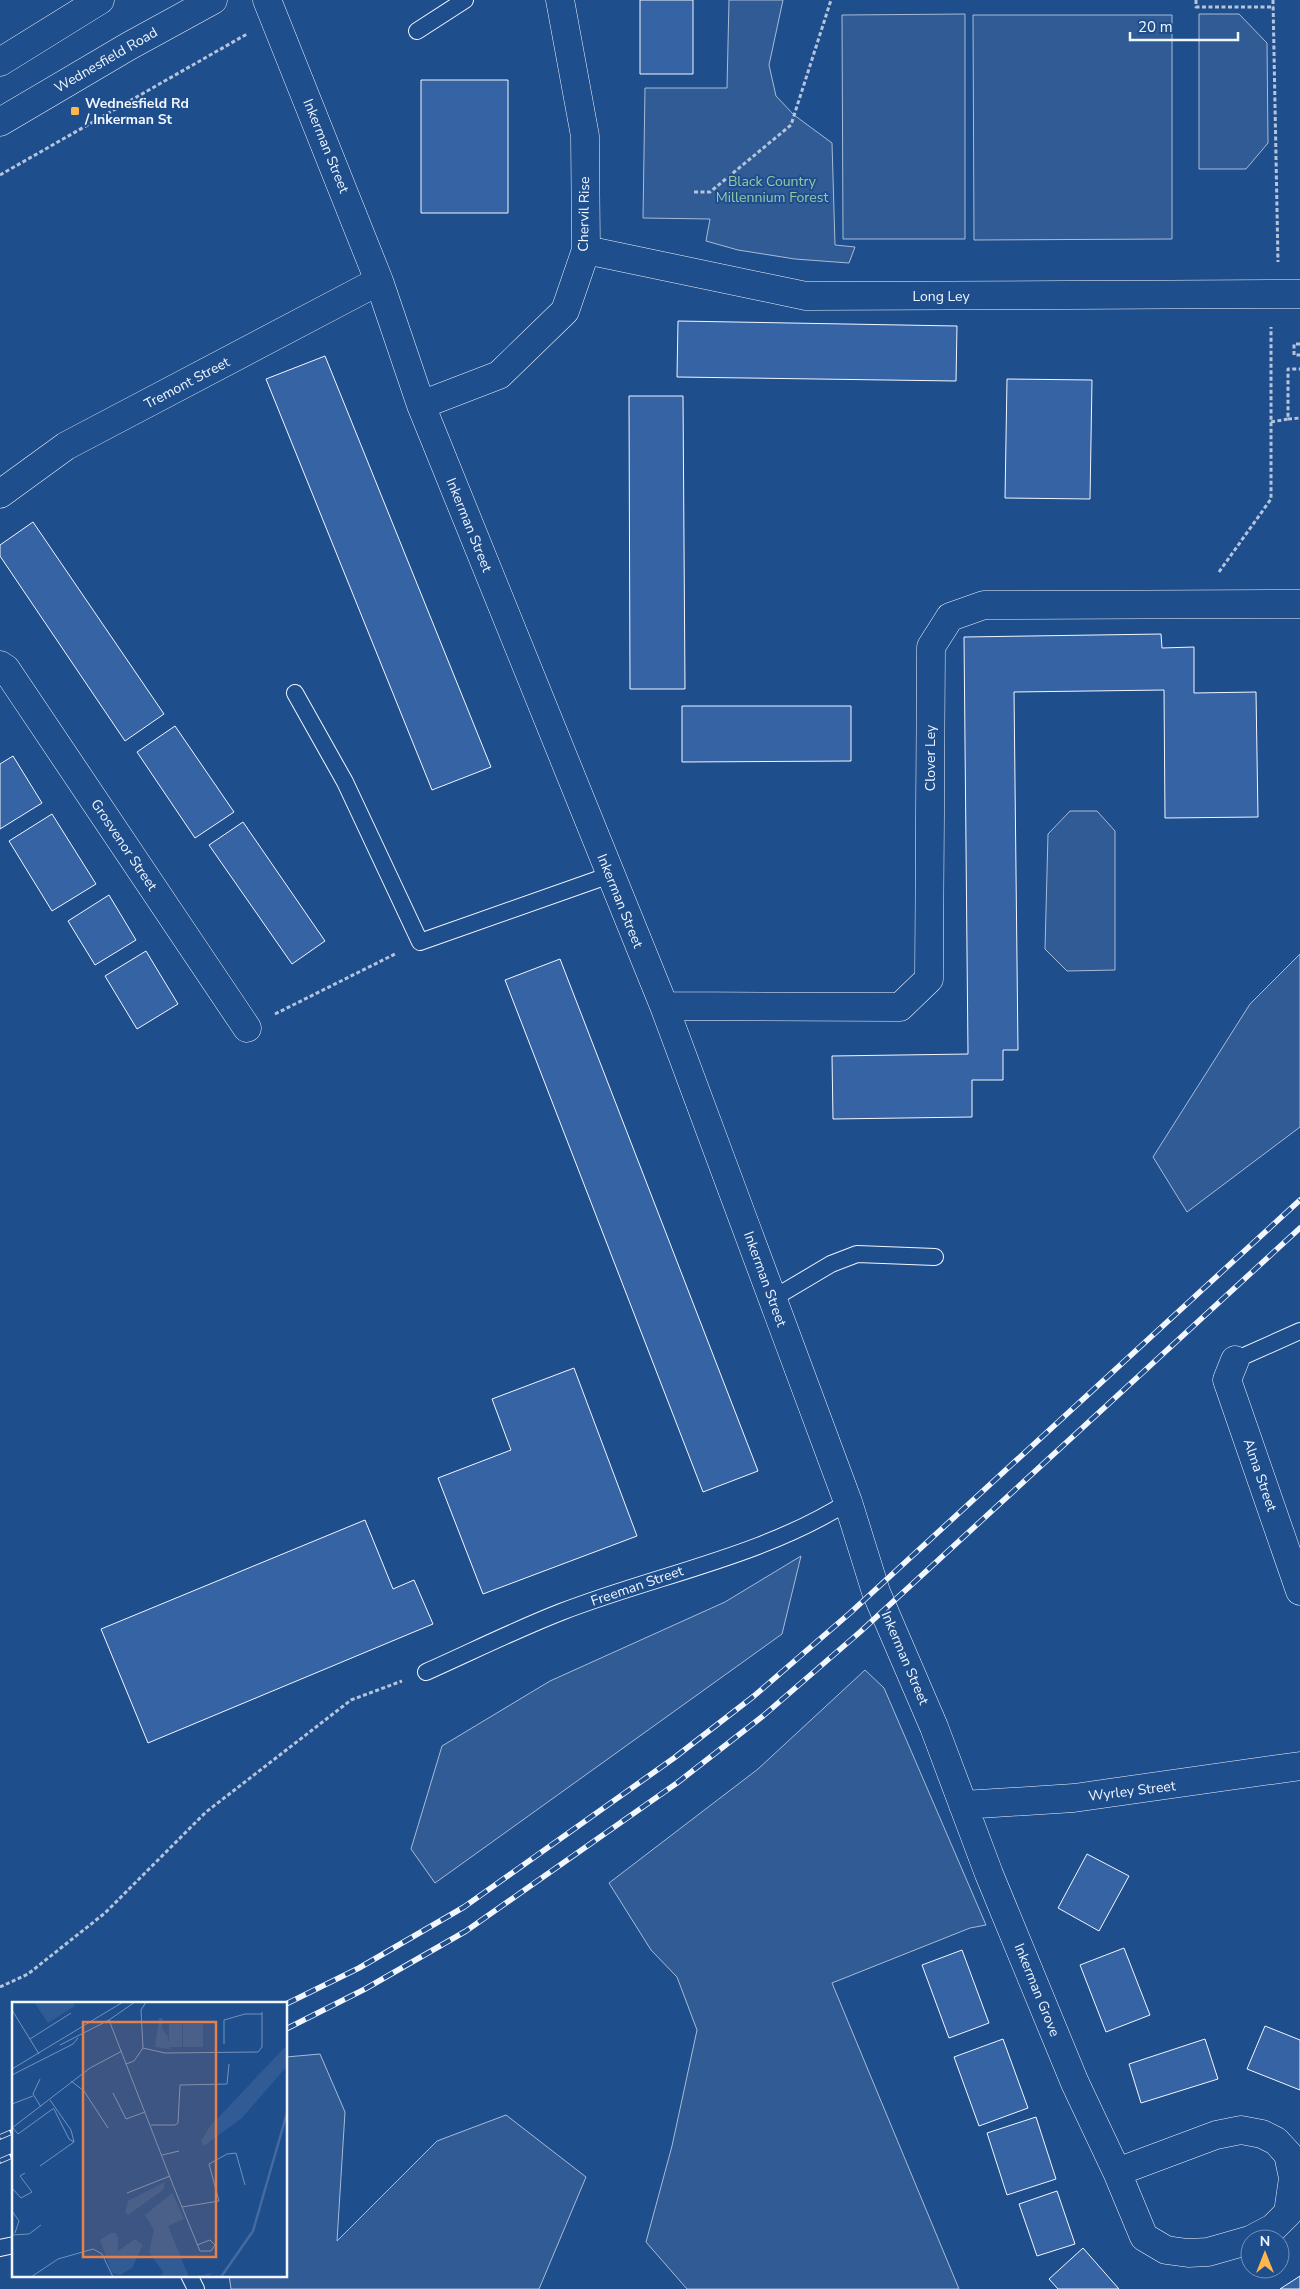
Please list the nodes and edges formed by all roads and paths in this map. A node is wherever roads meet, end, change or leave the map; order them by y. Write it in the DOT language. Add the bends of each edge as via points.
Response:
graph roads {
  1 [pos="100,0"];
  2 [pos="213,0"];
  3 [pos="465,0"];
  4 [pos="560,0"];
  5 [pos="831,0"];
  6 [pos="1196,0"];
  7 [pos="1273,0"];
  8 [pos="1274,8"];
  9 [pos="271,9"];
  10 [pos="417,31"];
  11 [pos="0,62"];
  12 [pos="0,122"];
  13 [pos="0,175"];
  14 [pos="694,192"];
  15 [pos="586,250"];
  16 [pos="379,281"];
  17 [pos="1270,294"];
  18 [pos="1300,294"];
  19 [pos="1271,326"];
  20 [pos="1300,344"];
  21 [pos="1300,355"];
  22 [pos="1300,369"];
  23 [pos="421,405"];
  24 [pos="1300,418"];
  25 [pos="1288,420"];
  26 [pos="1271,422"];
  27 [pos="0,494"];
  28 [pos="1195,604"];
  29 [pos="1300,604"];
  30 [pos="0,665"];
  31 [pos="295,693"];
  32 [pos="610,874"];
  33 [pos="420,942"];
  34 [pos="664,1006"];
  35 [pos="247,1028"];
  36 [pos="935,1257"];
  37 [pos="772,1299"];
  38 [pos="1300,1331"];
  39 [pos="1234,1360"];
  40 [pos="848,1502"];
  41 [pos="1300,1591"];
  42 [pos="426,1672"];
  43 [pos="1300,1766"];
  44 [pos="963,1805"];
  45 [pos="0,1987"];
  46 [pos="1117,2172"];
  47 [pos="1271,2229"];
  48 [pos="1240,2242"];
  49 [pos="190,2276"];
  50 [pos="196,2289"];
  1 -- 11 [label="street"];
  2 -- 12 [label="street, Wednesfield Road"];
  3 -- 10 [label="lane"];
  4 -- 15 [label="street, Chervil Rise" via="585,136"];
  5 -- 14 [label="path" via="791,125 710,192"];
  6 -- 8 [label="path" via="1196,7"];
  7 -- 8 [label="path"];
  8 -- 17 [label="path" via="1278,263 1271,265"];
  9 -- 13 [label="path"];
  9 -- 16 [label="street, Inkerman Street"];
  15 -- 17 [label="street, Long Ley" via="806,296"];
  15 -- 23 [label="street, Chervil Rise" via="565,311 498,375"];
  16 -- 23 [label="street, Inkerman Street"];
  16 -- 27 [label="street, Tremont Street" via="66,446"];
  17 -- 18 [label="street, Long Ley"];
  19 -- 26 [label="path"];
  20 -- 21 [label="path" via="1294,344 1294,355"];
  22 -- 25 [label="path" via="1288,369"];
  23 -- 32 [label="street, Inkerman Street"];
  24 -- 25 [label="path"];
  25 -- 26 [label="path"];
  26 -- 28 [label="path" via="1271,499"];
  28 -- 29 [label="street, Clover Ley"];
  28 -- 34 [label="street, Clover Ley" via="984,606 950,617 931,647 929,979 900,1007"];
  30 -- 35 [label="street, Grosvenor Street" via="6,669"];
  31 -- 33 [label="lane" via="345,782"];
  32 -- 33 [label="lane"];
  32 -- 34 [label="street, Inkerman Street"];
  33 -- 35 [label="path"];
  34 -- 37 [label="street, Inkerman Street"];
  36 -- 37 [label="lane" via="857,1254 831,1264"];
  37 -- 40 [label="street, Inkerman Street"];
  38 -- 39 [label="lane"];
  39 -- 41 [label="street, Alma Street" via="1227,1380"];
  40 -- 42 [label="lane, Freeman Street" via="779,1538 562,1612"];
  40 -- 44 [label="street, Inkerman Street" via="876,1592 934,1727"];
  42 -- 45 [label="path" via="351,1700 206,1812 105,1913 28,1974"];
  43 -- 44 [label="street, Wyrley Street" via="1074,1798"];
  44 -- 46 [label="street, Inkerman Grove" via="1075,2083"];
  46 -- 47 [label="street, Inkerman Grove" via="1216,2135 1241,2130 1262,2134 1276,2141 1288,2154 1293,2178 1288,2213"];
  46 -- 48 [label="street, Inkerman Grove" via="1144,2237 1151,2243 1166,2250 1201,2252"];
  49 -- 50 [label="lane"];
}
